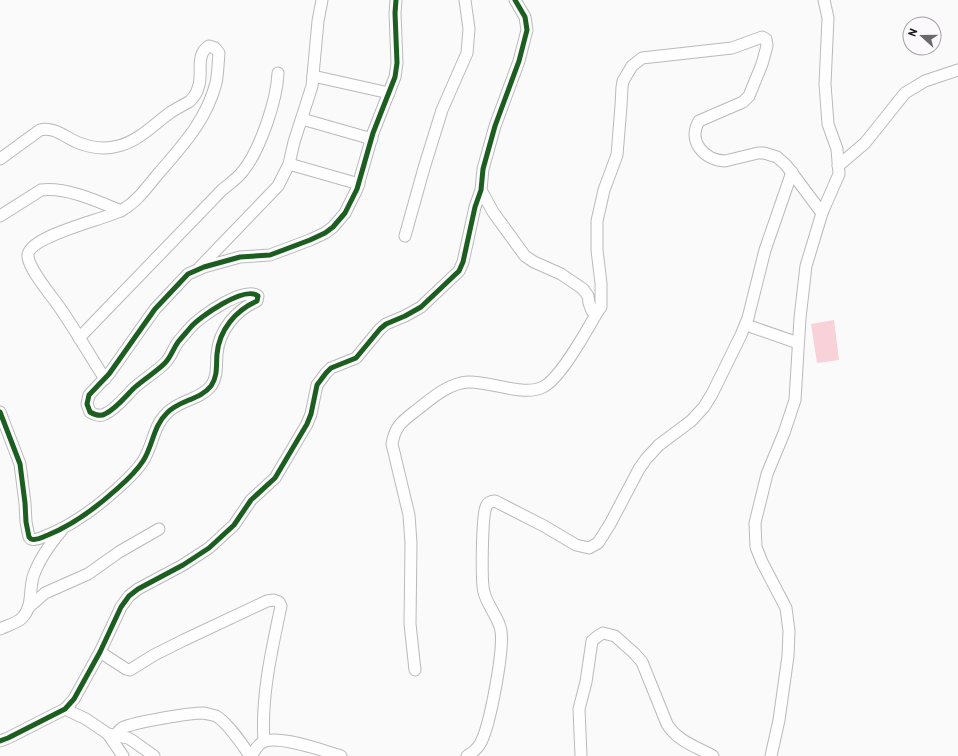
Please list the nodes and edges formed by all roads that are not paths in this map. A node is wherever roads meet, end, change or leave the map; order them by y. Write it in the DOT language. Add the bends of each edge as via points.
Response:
graph roads {
  1 [pos="322,0"];
  2 [pos="396,0"];
  3 [pos="465,0"];
  4 [pos="515,0"];
  5 [pos="824,0"];
  6 [pos="958,70"];
  7 [pos="278,73"];
  8 [pos="314,76"];
  9 [pos="389,93"];
  10 [pos="302,119"];
  11 [pos="372,139"];
  12 [pos="0,159"];
  13 [pos="289,164"];
  14 [pos="838,166"];
  15 [pos="792,172"];
  16 [pos="359,184"];
  17 [pos="481,190"];
  18 [pos="121,211"];
  19 [pos="822,213"];
  20 [pos="0,216"];
  21 [pos="405,236"];
  22 [pos="198,269"];
  23 [pos="598,311"];
  24 [pos="752,327"];
  25 [pos="79,338"];
  26 [pos="798,343"];
  27 [pos="104,379"];
  28 [pos="0,412"];
  29 [pos="64,528"];
  30 [pos="159,528"];
  31 [pos="28,608"];
  32 [pos="0,629"];
  33 [pos="100,652"];
  34 [pos="415,670"];
  35 [pos="65,709"];
  36 [pos="112,734"];
  37 [pos="0,741"];
  38 [pos="264,741"];
  39 [pos="123,756"];
  40 [pos="154,756"];
  41 [pos="250,756"];
  42 [pos="341,756"];
  43 [pos="467,756"];
  44 [pos="581,756"];
  45 [pos="713,756"];
  46 [pos="772,756"];
  1 -- 8 [label="street"];
  2 -- 9 [label="street" via="397,63"];
  3 -- 21 [label="street" via="469,28 467,53 442,110"];
  4 -- 17 [label="street" via="525,17 527,30 519,61 495,126 483,169"];
  5 -- 14 [label="street" via="828,18 825,84 828,124"];
  6 -- 14 [label="street" via="925,81 905,93 865,143"];
  7 -- 25 [label="street" via="278,86 273,104 256,148 244,170"];
  8 -- 9 [label="street"];
  8 -- 10 [label="street"];
  9 -- 11 [label="street"];
  10 -- 11 [label="street"];
  10 -- 13 [label="street"];
  11 -- 16 [label="street"];
  12 -- 18 [label="street" via="45,128 78,143 104,149 135,140 172,111 190,101 198,88 203,50 209,46 215,48 219,54 216,82 201,120 132,204"];
  13 -- 16 [label="street"];
  13 -- 22 [label="street" via="278,186"];
  14 -- 19 [label="street" via="839,174"];
  15 -- 19 [label="street"];
  15 -- 23 [label="street" via="777,157 764,153 725,161 712,159 703,153 696,140 697,123 701,119 743,102 749,96 759,75 767,46 764,38 760,37 732,48 646,57 636,61 628,70 622,87 617,155 604,190 597,221 596,250 601,283 601,307"];
  15 -- 43 [label="street" via="765,250 748,318 712,394 691,421 659,445 639,468 598,543 593,547 580,547 495,501 486,506 482,583 485,597 501,629 501,648 489,716 482,740"];
  16 -- 22 [label="street" via="345,212 332,227 318,237 270,255 240,257"];
  17 -- 23 [label="street" via="493,212 525,256 562,274 583,289 592,311"];
  17 -- 33 [label="street" via="463,262 456,275 421,307 386,324 356,358 331,368 326,373 317,385 307,424 275,478 251,500 234,525 209,548 129,596 121,606"];
  18 -- 20 [label="street" via="88,198 48,189 41,190"];
  18 -- 25 [label="street" via="58,232 34,244 29,251 31,264"];
  19 -- 26 [label="street" via="806,266"];
  22 -- 27 [label="street" via="188,274 155,309"];
  23 -- 34 [label="street" via="562,369 545,386 537,390 519,390 488,383 467,382 448,388 399,425 394,434 392,444 409,515 410,624"];
  24 -- 26 [label="street"];
  25 -- 27 [label="street"];
  26 -- 46 [label="street" via="795,400 767,474 755,524 756,547 786,608 789,631 788,656"];
  27 -- 29 [label="street" via="88,398 88,409 97,415 114,408 165,363 190,328 210,311 242,295 258,296 257,301 234,317 223,332 218,345 216,375 211,386 202,394 167,412 136,471 96,508"];
  28 -- 29 [label="street" via="20,464 29,537 35,540"];
  29 -- 31 [label="street" via="46,548 33,577"];
  30 -- 31 [label="street" via="88,574 45,593"];
  31 -- 32 [label="street" via="22,619"];
  33 -- 35 [label="street" via="74,699"];
  33 -- 38 [label="street" via="130,670 154,655 267,601 279,602 281,606 270,659 263,726"];
  35 -- 36 [label="street"];
  35 -- 37 [label="street"];
  36 -- 39 [label="street"];
  36 -- 40 [label="street" via="133,741"];
  36 -- 41 [label="street" via="135,724 205,713 216,716"];
  38 -- 41 [label="street"];
  38 -- 42 [label="street" via="289,742"];
  44 -- 45 [label="street" via="579,708 586,682 590,647 592,641 603,633 615,636 642,662 672,732 689,745"];
}
